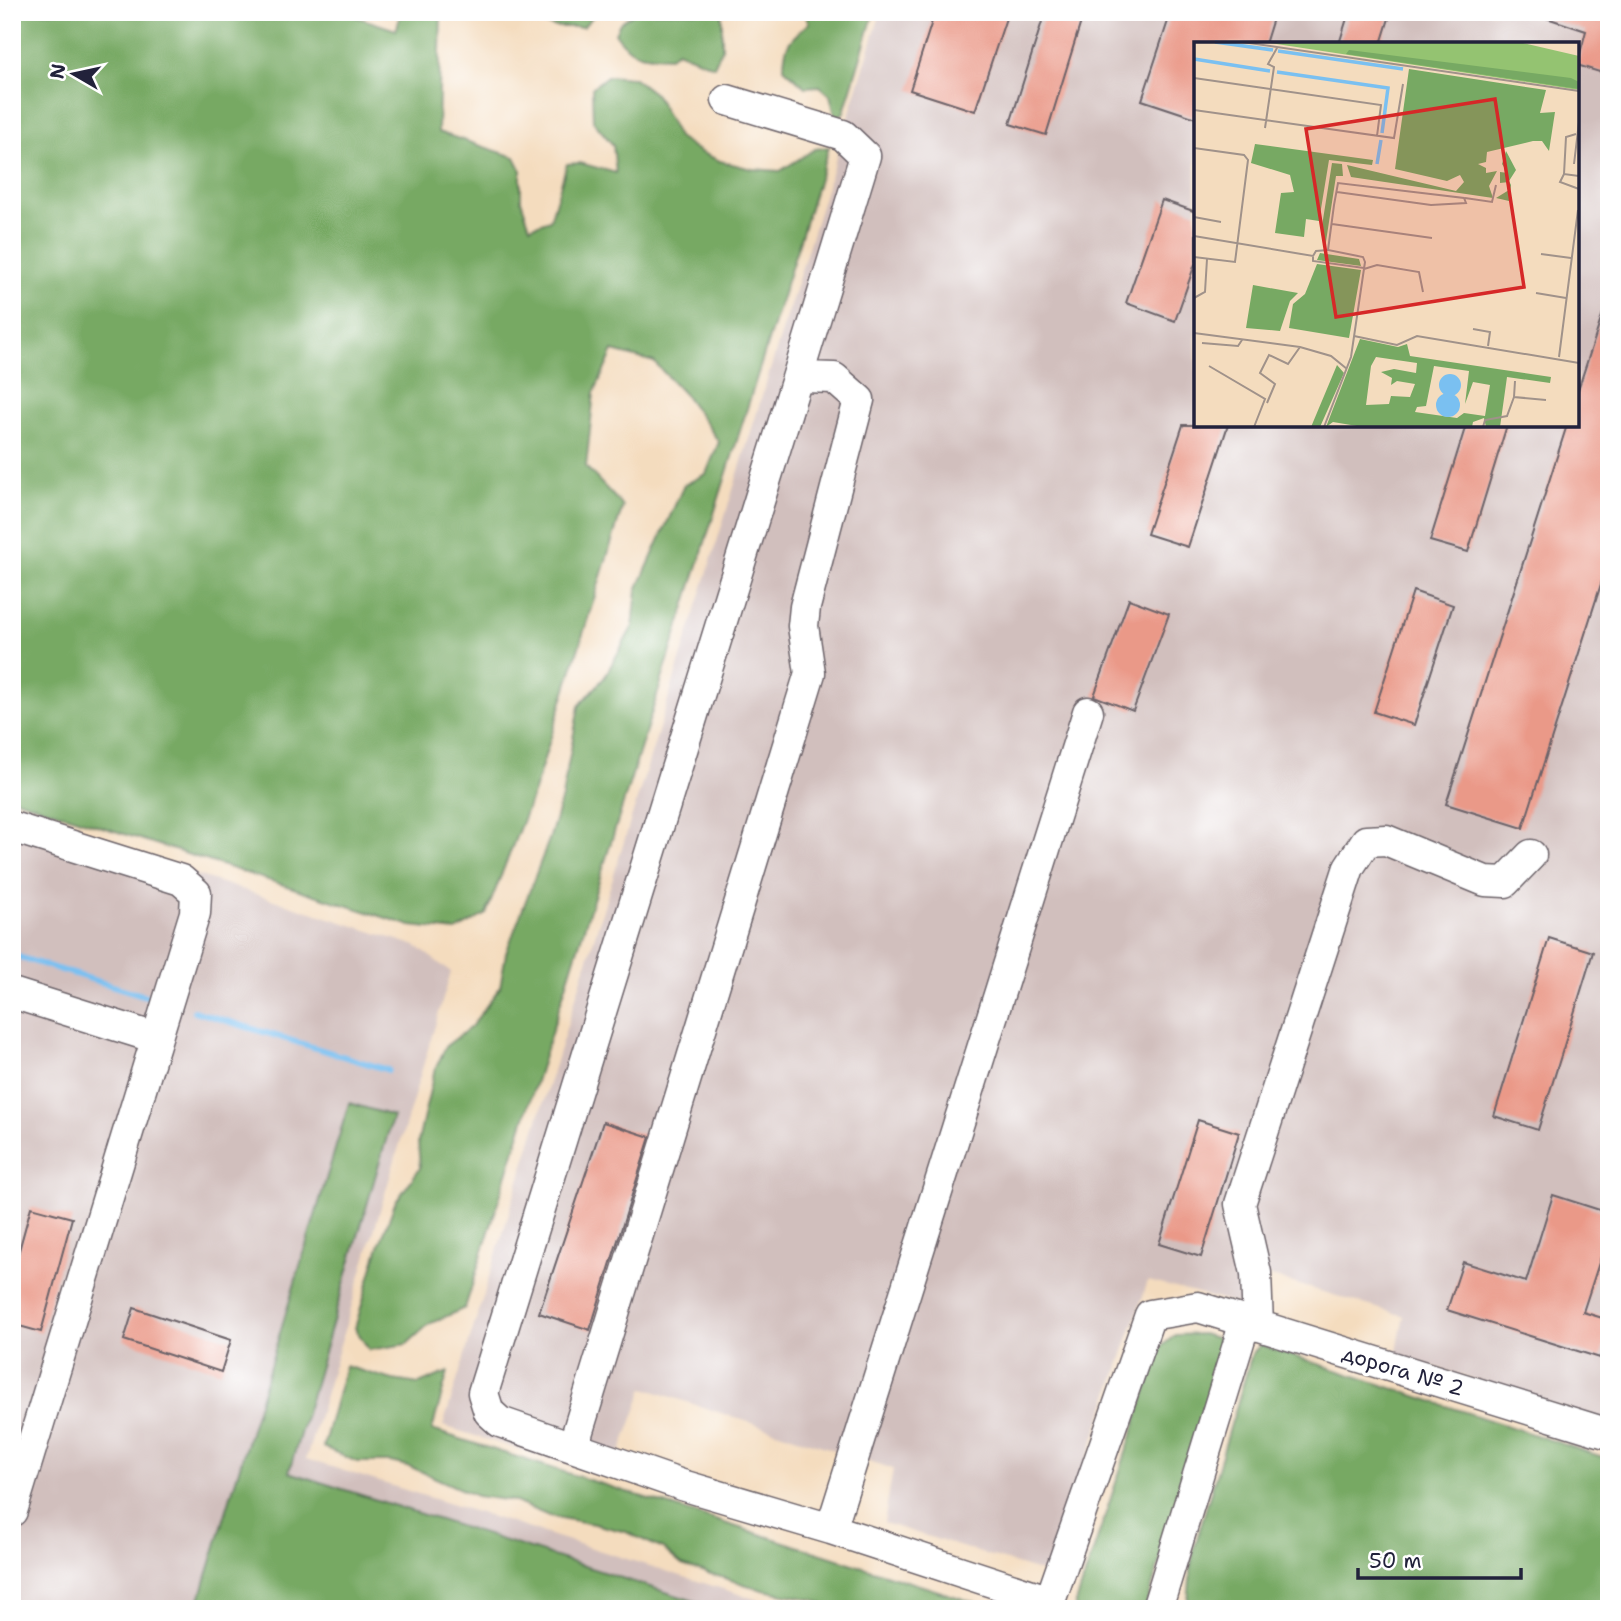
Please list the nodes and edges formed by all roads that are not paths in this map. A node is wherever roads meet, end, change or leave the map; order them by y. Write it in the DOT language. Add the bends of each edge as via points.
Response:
graph roads {
  1 [pos="727,100"];
  2 [pos="795,385"];
  3 [pos="1088,712"];
  4 [pos="12,827"];
  5 [pos="1531,855"];
  6 [pos="12,993"];
  7 [pos="156,1038"];
  8 [pos="1251,1324"];
  9 [pos="1609,1434"];
  10 [pos="573,1447"];
  11 [pos="12,1511"];
  12 [pos="831,1529"];
  13 [pos="1049,1605"];
  14 [pos="1157,1609"];
  1 -- 2 [label="street" via="843,135 864,156"];
  2 -- 10 [label="street" via="803,377 834,378 859,400 805,607 810,673"];
  2 -- 10 [label="street" via="483,1393 489,1412 500,1422"];
  3 -- 12 [label="street"];
  4 -- 7 [label="street" via="181,880 196,893 195,913"];
  5 -- 8 [label="street" via="1505,882 1485,881 1387,840 1366,841 1349,867 1240,1204 1256,1273"];
  6 -- 7 [label="street"];
  7 -- 11 [label="street"];
  8 -- 9 [label="street, дорога № 2"];
  8 -- 13 [label="street, дорога № 2" via="1198,1307 1150,1315"];
  8 -- 14 [label="street"];
  10 -- 12 [label="street"];
  12 -- 13 [label="street"];
}
